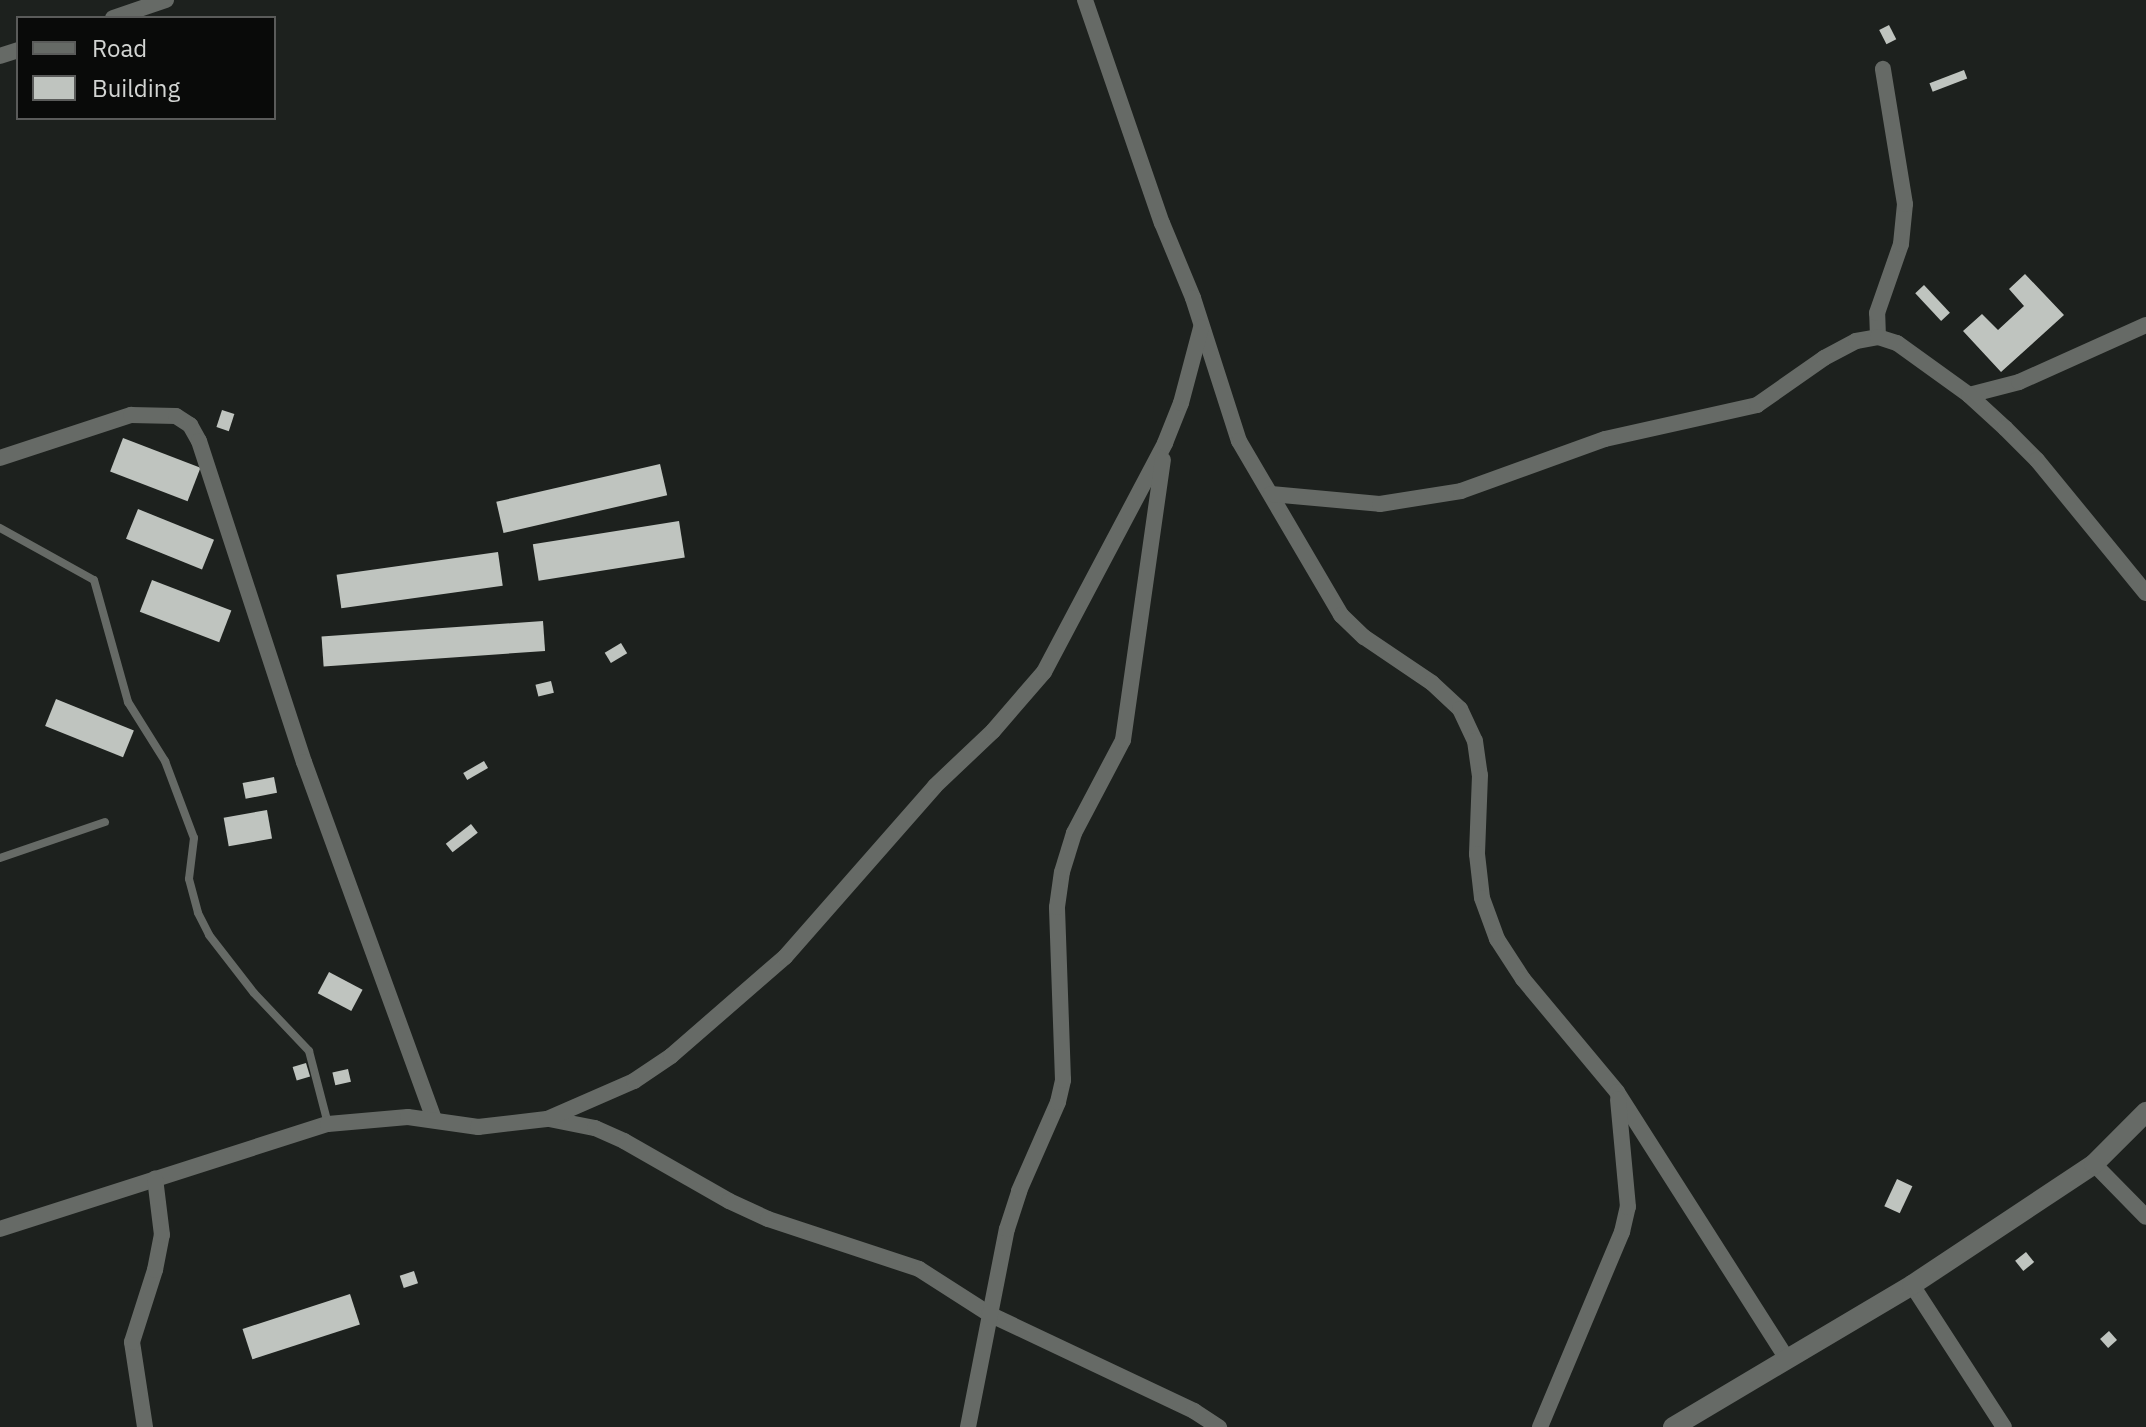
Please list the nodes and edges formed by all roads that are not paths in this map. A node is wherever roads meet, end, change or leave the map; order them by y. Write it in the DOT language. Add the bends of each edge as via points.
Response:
graph roads {
  1 [pos="166,0"];
  2 [pos="1085,0"];
  3 [pos="119,16"];
  4 [pos="1883,69"];
  5 [pos="2146,325"];
  6 [pos="1201,328"];
  7 [pos="1878,337"];
  8 [pos="1969,395"];
  9 [pos="1165,443"];
  10 [pos="0,458"];
  11 [pos="1271,494"];
  12 [pos="0,528"];
  13 [pos="2146,593"];
  14 [pos="105,822"];
  15 [pos="0,858"];
  16 [pos="1617,1092"];
  17 [pos="2146,1112"];
  18 [pos="547,1119"];
  19 [pos="434,1120"];
  20 [pos="328,1124"];
  21 [pos="2094,1164"];
  22 [pos="155,1178"];
  23 [pos="2146,1217"];
  24 [pos="0,1229"];
  25 [pos="1912,1285"];
  26 [pos="989,1314"];
  27 [pos="1788,1360"];
  28 [pos="145,1427"];
  29 [pos="968,1427"];
  30 [pos="1219,1427"];
  31 [pos="1540,1427"];
  32 [pos="1673,1427"];
  33 [pos="2004,1427"];
  1 -- 3 [label="street"];
  2 -- 6 [label="street"];
  4 -- 7 [label="street" via="1905,204 1901,244 1877,313"];
  5 -- 8 [label="street" via="2019,382"];
  6 -- 9 [label="street"];
  6 -- 11 [label="street" via="1239,441"];
  7 -- 8 [label="street" via="1897,343"];
  7 -- 11 [label="street" via="1856,341 1824,358 1757,405 1605,439 1461,491 1380,504"];
  8 -- 13 [label="street" via="2037,460"];
  9 -- 18 [label="street" via="1044,672 993,731 935,786 785,957 720,1014 634,1081"];
  9 -- 26 [label="street" via="1123,740 1074,833 1062,872 1057,907 1063,1080 1011,1216"];
  10 -- 19 [label="street" via="131,415 176,416 190,425 304,762"];
  11 -- 16 [label="street" via="1311,568 1351,626 1460,709 1475,741 1480,775 1477,854 1497,939 1523,979"];
  12 -- 20 [label="lane" via="94,580 128,702 165,761 194,838 189,879 198,913 254,993 309,1051"];
  14 -- 15 [label="lane"];
  16 -- 27 [label="street"];
  16 -- 31 [label="street" via="1628,1207"];
  17 -- 21 [label="street"];
  18 -- 19 [label="street" via="478,1127"];
  18 -- 26 [label="street" via="595,1128 624,1141 768,1219 919,1269"];
  19 -- 20 [label="street" via="376,1117"];
  20 -- 22 [label="street"];
  21 -- 23 [label="street"];
  21 -- 25 [label="street"];
  22 -- 24 [label="street"];
  22 -- 28 [label="street" via="162,1235 132,1342"];
  25 -- 27 [label="street"];
  25 -- 33 [label="street"];
  26 -- 29 [label="street"];
  26 -- 30 [label="street"];
  27 -- 32 [label="street"];
}
